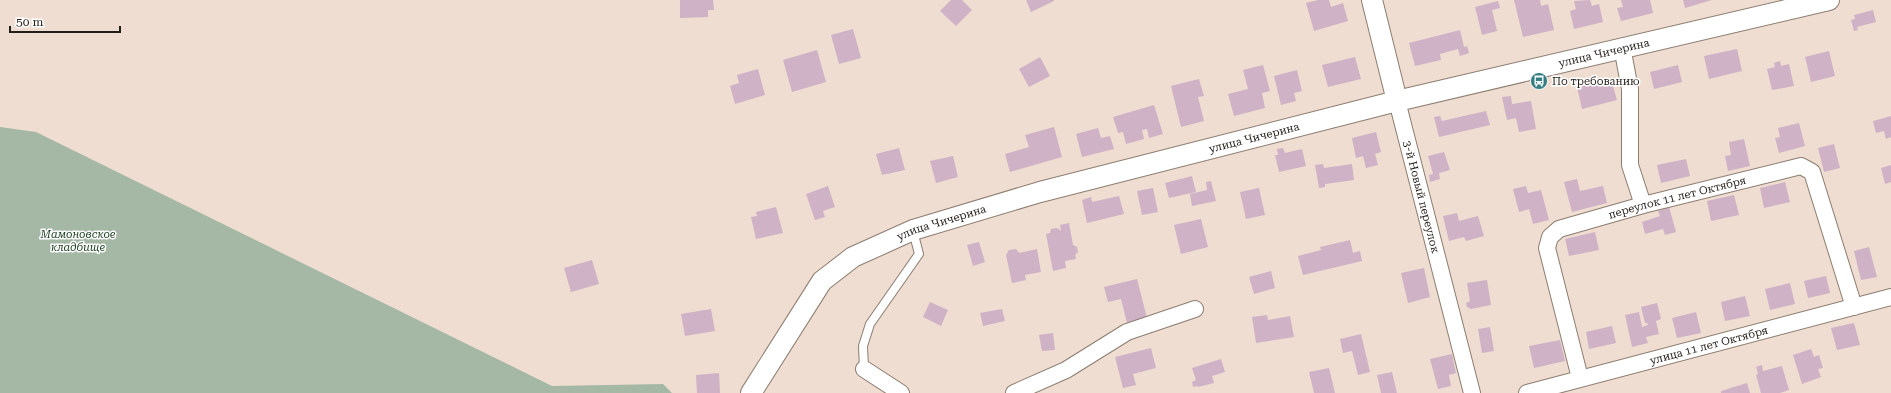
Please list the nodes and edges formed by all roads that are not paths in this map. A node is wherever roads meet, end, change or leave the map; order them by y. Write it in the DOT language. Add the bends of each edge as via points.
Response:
graph roads {
  1 [pos="1372,0"];
  2 [pos="1829,0"];
  3 [pos="1622,47"];
  4 [pos="1397,101"];
  5 [pos="1643,206"];
  6 [pos="913,230"];
  7 [pos="1891,297"];
  8 [pos="1854,306"];
  9 [pos="1195,309"];
  10 [pos="864,369"];
  11 [pos="1580,378"];
  12 [pos="751,393"];
  13 [pos="901,393"];
  14 [pos="1014,393"];
  15 [pos="1472,393"];
  16 [pos="1527,393"];
  1 -- 4 [label="street, 3-й Новый переулок"];
  2 -- 3 [label="street, улица Чичерина"];
  3 -- 4 [label="street, улица Чичерина"];
  3 -- 5 [label="street" via="1630,89 1630,165"];
  4 -- 6 [label="street, улица Чичерина" via="1040,192"];
  4 -- 15 [label="street, 3-й Новый переулок"];
  5 -- 8 [label="street, переулок 11 лет Октября" via="1801,166 1812,172"];
  5 -- 11 [label="street, переулок 11 лет Октября" via="1559,229 1550,237 1547,248"];
  6 -- 10 [label="lane" via="919,254 870,324 863,346"];
  6 -- 12 [label="street, улица Чичерина" via="853,257 822,281"];
  7 -- 8 [label="street, улица 11 лет Октября"];
  8 -- 11 [label="street, улица 11 лет Октября"];
  9 -- 14 [label="street" via="1127,332 1066,370"];
  10 -- 13 [label="street"];
  11 -- 16 [label="street, улица 11 лет Октября"];
}
